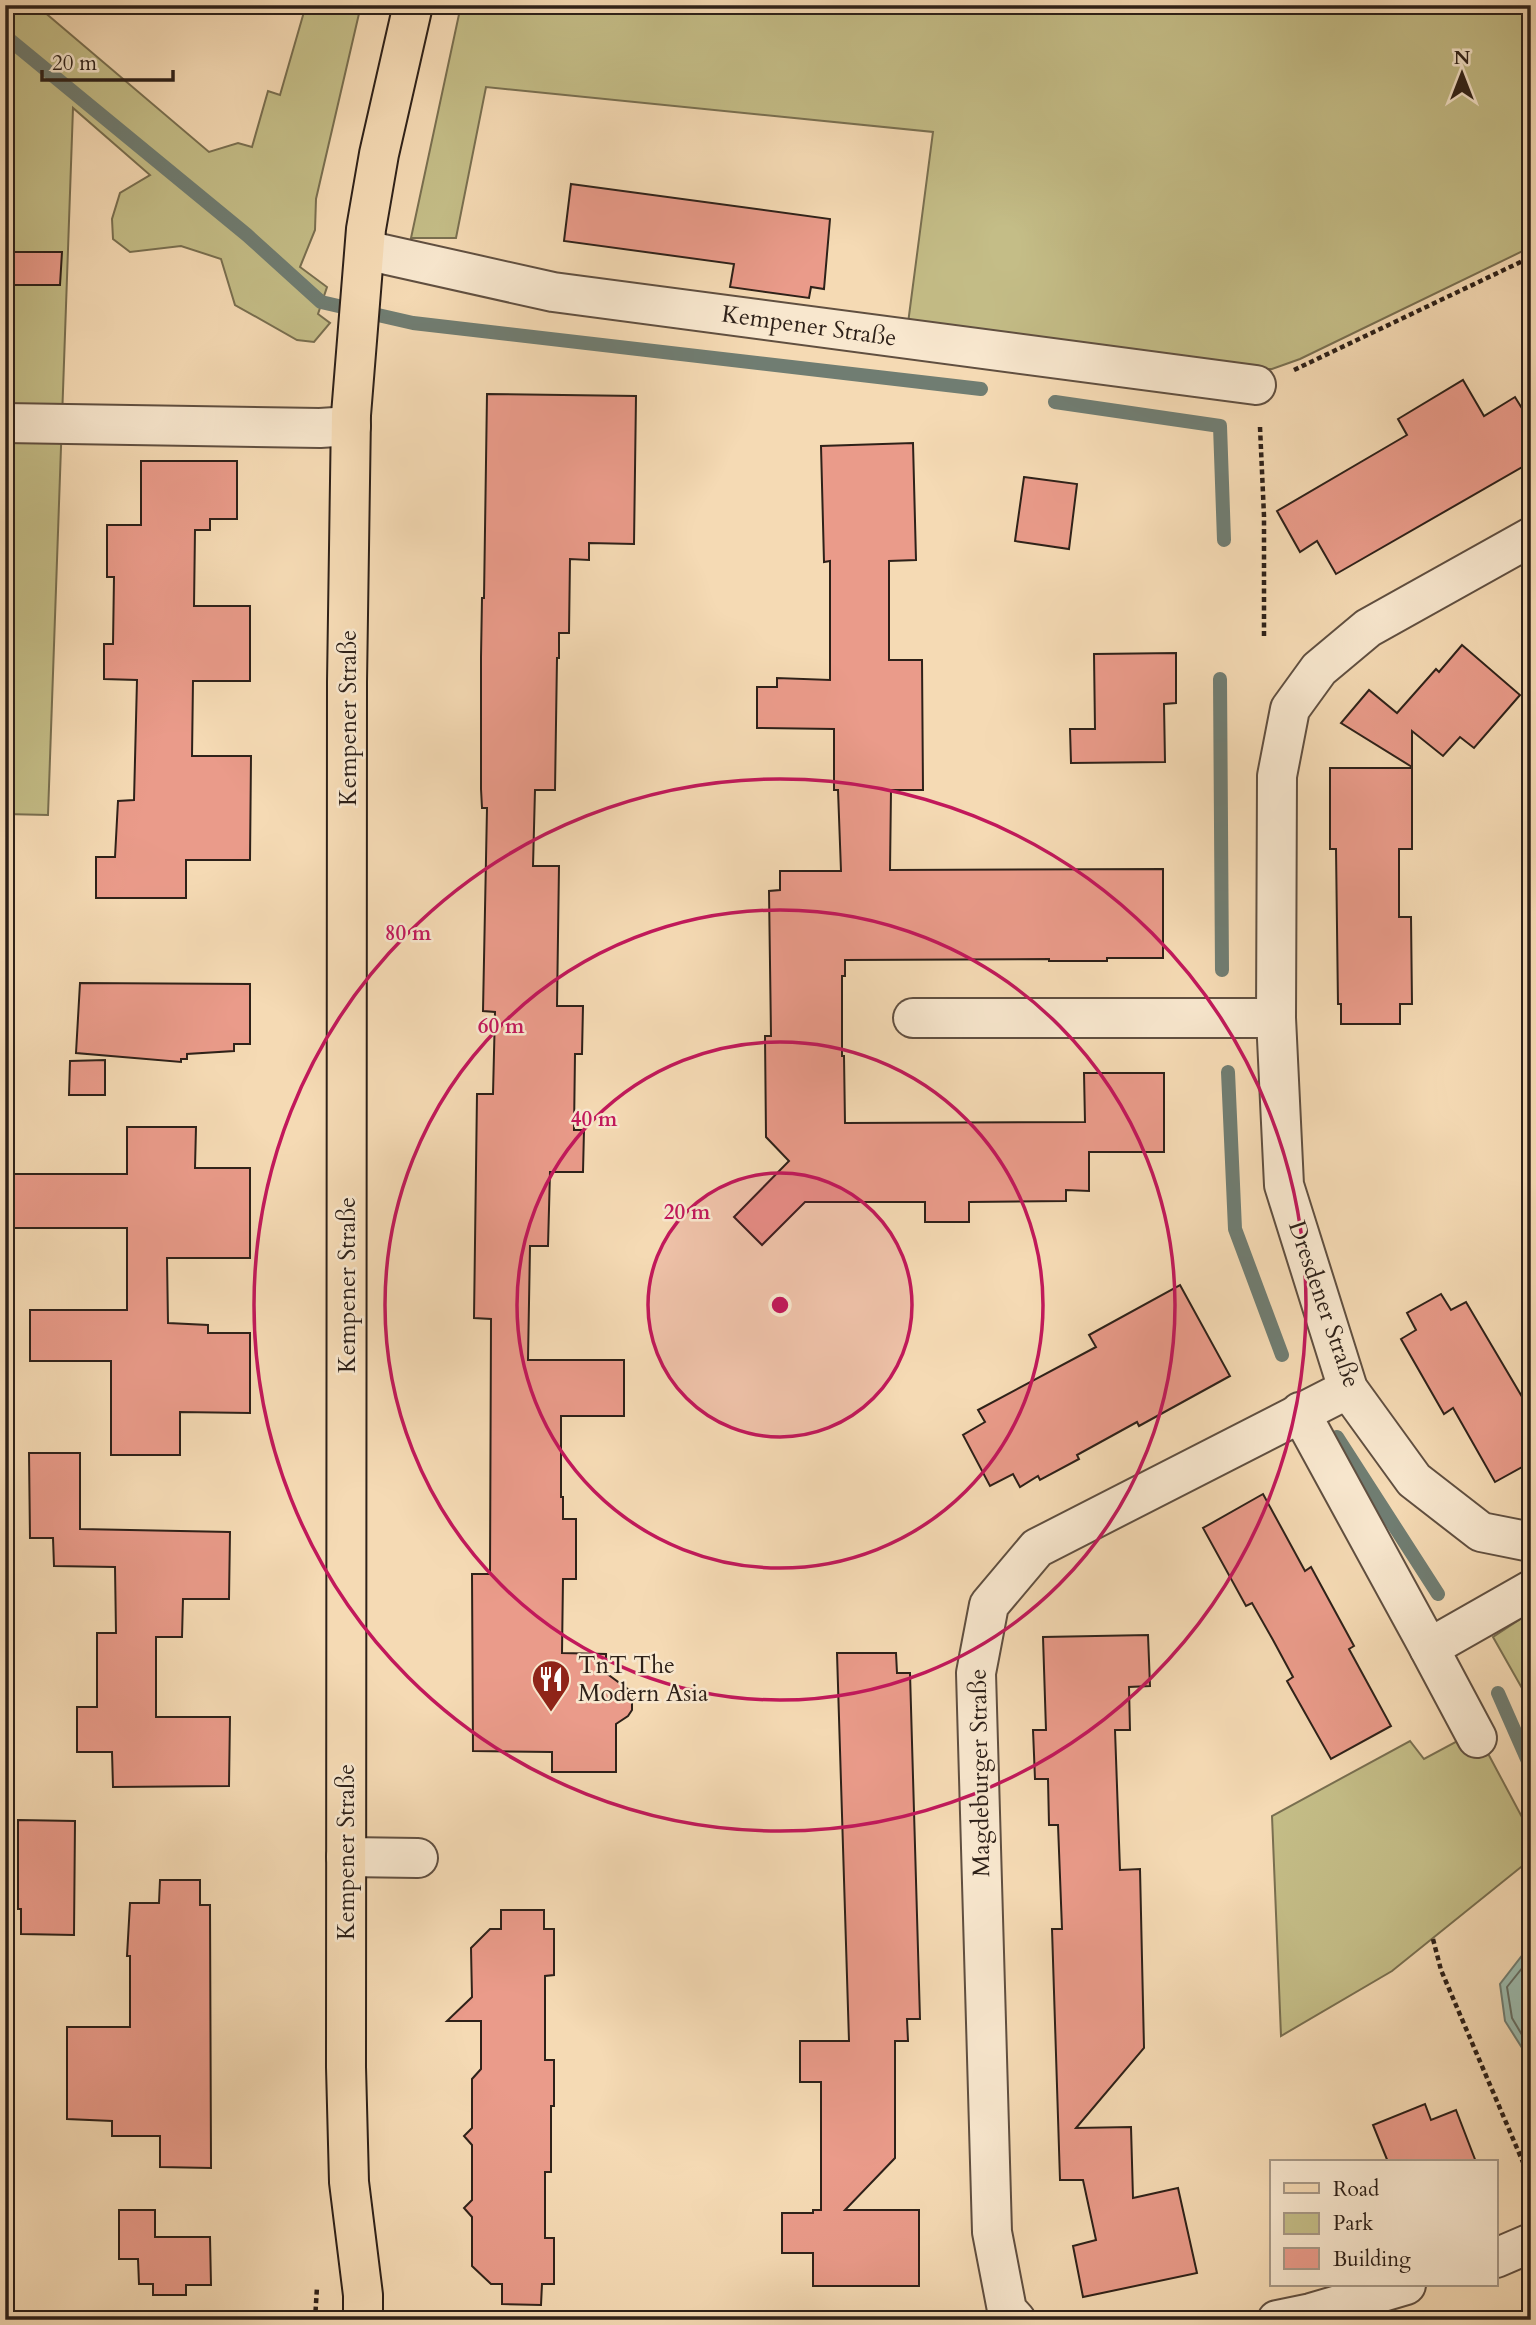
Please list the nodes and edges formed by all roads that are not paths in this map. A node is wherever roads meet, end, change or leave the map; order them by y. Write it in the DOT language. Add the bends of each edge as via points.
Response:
graph roads {
  1 [pos="413,5"];
  2 [pos="366,239"];
  3 [pos="1256,386"];
  4 [pos="5,423"];
  5 [pos="351,426"];
  6 [pos="1531,537"];
  7 [pos="913,1018"];
  8 [pos="1276,1018"];
  9 [pos="1348,1389"];
  10 [pos="1300,1412"];
  11 [pos="1531,1542"];
  12 [pos="1531,1590"];
  13 [pos="1429,1648"];
  14 [pos="1477,1738"];
  15 [pos="346,1857"];
  16 [pos="418,1858"];
  17 [pos="1531,2243"];
  18 [pos="1498,2257"];
  19 [pos="1403,2286"];
  20 [pos="363,2320"];
  21 [pos="1016,2320"];
  22 [pos="1277,2320"];
  1 -- 2 [label="main road, Kempener Straße" via="379,154"];
  2 -- 3 [label="street, Kempener Straße" via="553,292"];
  2 -- 5 [label="main road, Kempener Straße"];
  4 -- 5 [label="street"];
  5 -- 15 [label="main road, Kempener Straße"];
  6 -- 8 [label="street, Dresdener Straße" via="1368,628 1319,669 1290,709 1277,776"];
  7 -- 8 [label="street"];
  8 -- 9 [label="street, Dresdener Straße" via="1284,1185"];
  9 -- 10 [label="street, Magdeburger Straße"];
  9 -- 11 [label="street, Dresdener Straße" via="1414,1480 1481,1532"];
  10 -- 13 [label="street"];
  10 -- 21 [label="street, Magdeburger Straße" via="1037,1548 989,1605 976,1673 992,2232 1007,2310"];
  12 -- 13 [label="street"];
  13 -- 14 [label="street"];
  15 -- 16 [label="street"];
  15 -- 20 [label="main road, Kempener Straße" via="349,2182"];
  17 -- 18 [label="street"];
  19 -- 22 [label="street"];
}
